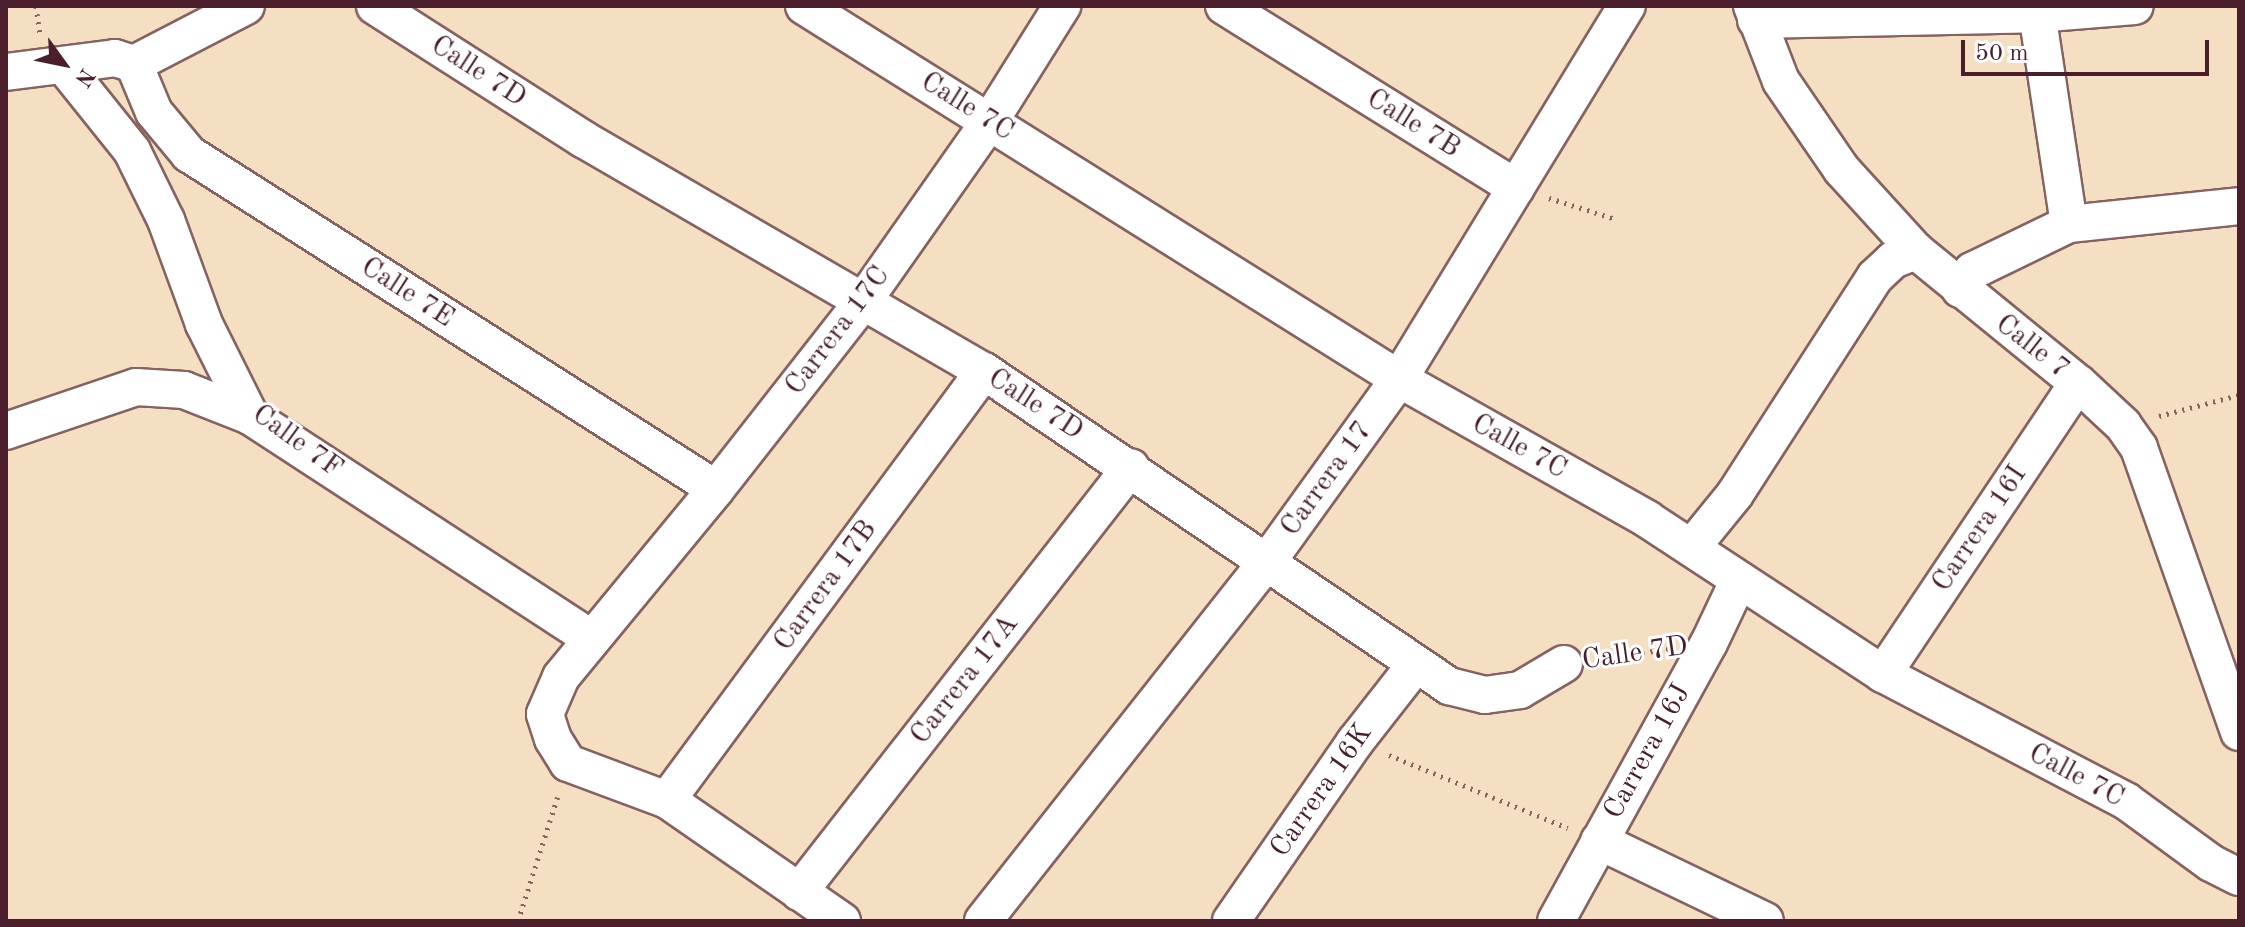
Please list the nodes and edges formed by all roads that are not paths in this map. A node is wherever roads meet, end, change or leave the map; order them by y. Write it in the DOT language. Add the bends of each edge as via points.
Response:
graph roads {
  1 [pos="246,6"];
  2 [pos="375,6"];
  3 [pos="804,6"];
  4 [pos="1062,6"];
  5 [pos="1224,6"];
  6 [pos="1627,6"];
  7 [pos="2135,6"];
  8 [pos="2036,10"];
  9 [pos="1754,13"];
  10 [pos="134,64"];
  11 [pos="64,66"];
  12 [pos="6,72"];
  13 [pos="990,121"];
  14 [pos="1516,188"];
  15 [pos="2239,206"];
  16 [pos="2069,224"];
  17 [pos="1916,251"];
  18 [pos="1960,289"];
  19 [pos="864,300"];
  20 [pos="984,371"];
  21 [pos="1399,379"];
  22 [pos="2078,383"];
  23 [pos="250,416"];
  24 [pos="6,431"];
  25 [pos="1131,467"];
  26 [pos="716,489"];
  27 [pos="1692,547"];
  28 [pos="1267,562"];
  29 [pos="1738,582"];
  30 [pos="592,639"];
  31 [pos="1416,664"];
  32 [pos="1564,664"];
  33 [pos="1883,674"];
  34 [pos="2239,732"];
  35 [pos="667,800"];
  36 [pos="1599,841"];
  37 [pos="2239,877"];
  38 [pos="799,892"];
  39 [pos="842,921"];
  40 [pos="983,921"];
  41 [pos="1231,921"];
  42 [pos="1556,921"];
  43 [pos="1765,921"];
  1 -- 10 [label="street"];
  2 -- 19 [label="street, Calle 7D" via="583,139"];
  3 -- 13 [label="street, Calle 7C"];
  4 -- 13 [label="street, Carrera 17C"];
  5 -- 14 [label="street, Calle 7B"];
  6 -- 14 [label="street, Carrera 17"];
  7 -- 8 [label="street"];
  8 -- 9 [label="street"];
  8 -- 16 [label="street"];
  9 -- 17 [label="street, Calle 7" via="1781,81 1842,170"];
  10 -- 11 [label="street" via="115,58"];
  10 -- 26 [label="street, Calle 7E" via="154,112 189,154"];
  11 -- 12 [label="street"];
  11 -- 23 [label="street, Calle 7F" via="132,151 166,220 204,324"];
  13 -- 19 [label="street, Carrera 17C"];
  13 -- 21 [label="street, Calle 7C"];
  14 -- 21 [label="street, Carrera 17"];
  15 -- 16 [label="street"];
  16 -- 18 [label="street" via="1972,271"];
  17 -- 18 [label="street, Calle 7"];
  17 -- 27 [label="street" via="1893,260 1875,277 1735,494"];
  18 -- 22 [label="street, Calle 7"];
  19 -- 20 [label="street, Calle 7D"];
  19 -- 26 [label="street, Carrera 17C"];
  20 -- 25 [label="street, Calle 7D"];
  20 -- 35 [label="street, Carrera 17B"];
  21 -- 27 [label="street, Calle 7C"];
  21 -- 28 [label="street, Carrera 17"];
  22 -- 33 [label="street, Carrera 16I"];
  22 -- 34 [label="street, Calle 7" via="2123,425 2139,448"];
  23 -- 24 [label="street" via="184,390 136,387"];
  23 -- 30 [label="street, Calle 7F"];
  25 -- 28 [label="street, Calle 7D"];
  25 -- 38 [label="street, Carrera 17A"];
  26 -- 30 [label="street, Carrera 17C"];
  27 -- 29 [label="street, Calle 7C"];
  28 -- 31 [label="street, Calle 7D"];
  28 -- 40 [label="street, Carrera 17"];
  29 -- 33 [label="street, Calle 7C"];
  29 -- 36 [label="street, Carrera 16J"];
  30 -- 35 [label="street, Carrera 17C" via="561,677 545,714 553,739 568,763"];
  31 -- 32 [label="street, Calle 7D" via="1449,686 1485,695 1520,690"];
  31 -- 41 [label="street, Carrera 16K"];
  33 -- 37 [label="street, Calle 7C" via="2126,801 2211,863"];
  35 -- 38 [label="street"];
  36 -- 42 [label="street, Carrera 16J"];
  36 -- 43 [label="street"];
  38 -- 39 [label="street"];
}
